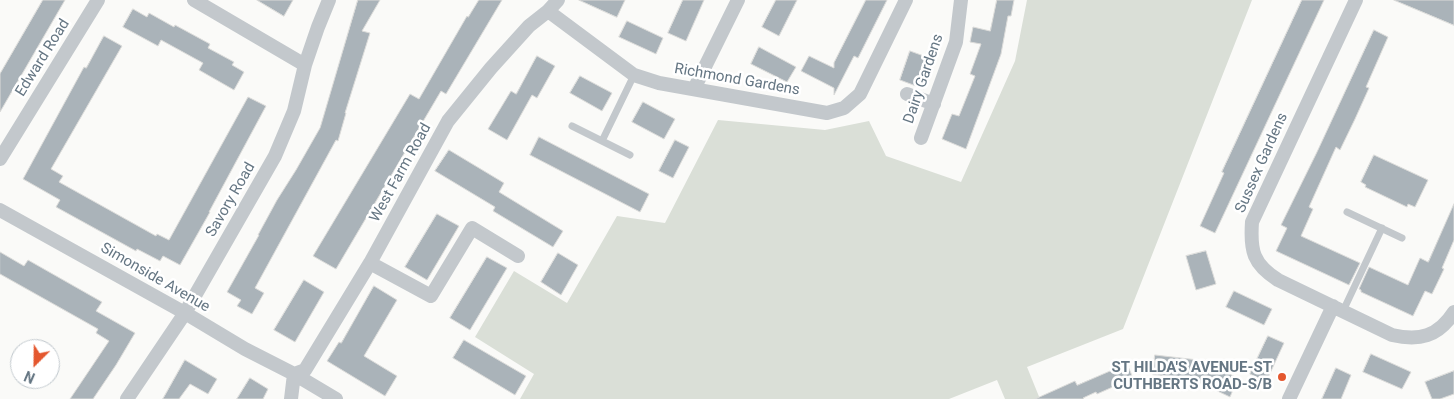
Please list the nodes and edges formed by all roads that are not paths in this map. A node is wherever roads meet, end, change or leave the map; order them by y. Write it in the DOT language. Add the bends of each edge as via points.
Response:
graph roads {
  1 [pos="98,0"];
  2 [pos="194,0"];
  3 [pos="329,0"];
  4 [pos="558,0"];
  5 [pos="738,0"];
  6 [pos="906,0"];
  7 [pos="961,0"];
  8 [pos="1356,0"];
  9 [pos="548,11"];
  10 [pos="305,65"];
  11 [pos="634,75"];
  12 [pos="694,89"];
  13 [pos="907,94"];
  14 [pos="934,104"];
  15 [pos="572,126"];
  16 [pos="921,138"];
  17 [pos="602,141"];
  18 [pos="630,155"];
  19 [pos="0,159"];
  20 [pos="0,210"];
  21 [pos="1347,212"];
  22 [pos="1382,228"];
  23 [pos="1402,238"];
  24 [pos="518,256"];
  25 [pos="370,263"];
  26 [pos="1338,309"];
  27 [pos="1454,312"];
  28 [pos="185,313"];
  29 [pos="294,374"];
  30 [pos="127,399"];
  31 [pos="291,399"];
  32 [pos="336,399"];
  33 [pos="1289,399"];
  1 -- 19 [label="street, Edward Road"];
  2 -- 10 [label="street"];
  3 -- 10 [label="street, Savory Road"];
  4 -- 9 [label="street, West Farm Road"];
  5 -- 12 [label="street"];
  6 -- 12 [label="street, Richmond Gardens" via="860,94 844,108 827,113"];
  7 -- 14 [label="street, Dairy Gardens" via="956,42"];
  8 -- 26 [label="street, Sussex Gardens" via="1252,222 1250,242 1256,260 1266,272"];
  9 -- 11 [label="street, Richmond Gardens"];
  9 -- 25 [label="street, West Farm Road" via="529,26 448,121"];
  10 -- 28 [label="street, Savory Road" via="294,111 275,156"];
  11 -- 12 [label="street, Richmond Gardens"];
  11 -- 17 [label="lane"];
  13 -- 14 [label="street"];
  14 -- 16 [label="street, Dairy Gardens"];
  15 -- 17 [label="lane"];
  17 -- 18 [label="lane"];
  20 -- 28 [label="street, Simonside Avenue"];
  21 -- 22 [label="lane"];
  22 -- 23 [label="lane"];
  22 -- 26 [label="lane"];
  24 -- 25 [label="street" via="472,228 431,296"];
  25 -- 29 [label="street, West Farm Road" via="306,370"];
  26 -- 27 [label="street, Sussex Gardens" via="1406,338 1424,337 1442,326"];
  26 -- 33 [label="street"];
  28 -- 29 [label="street, Simonside Avenue" via="244,349"];
  28 -- 30 [label="street, Savory Road"];
  29 -- 31 [label="street"];
  29 -- 32 [label="street, Simonside Avenue"];
}
